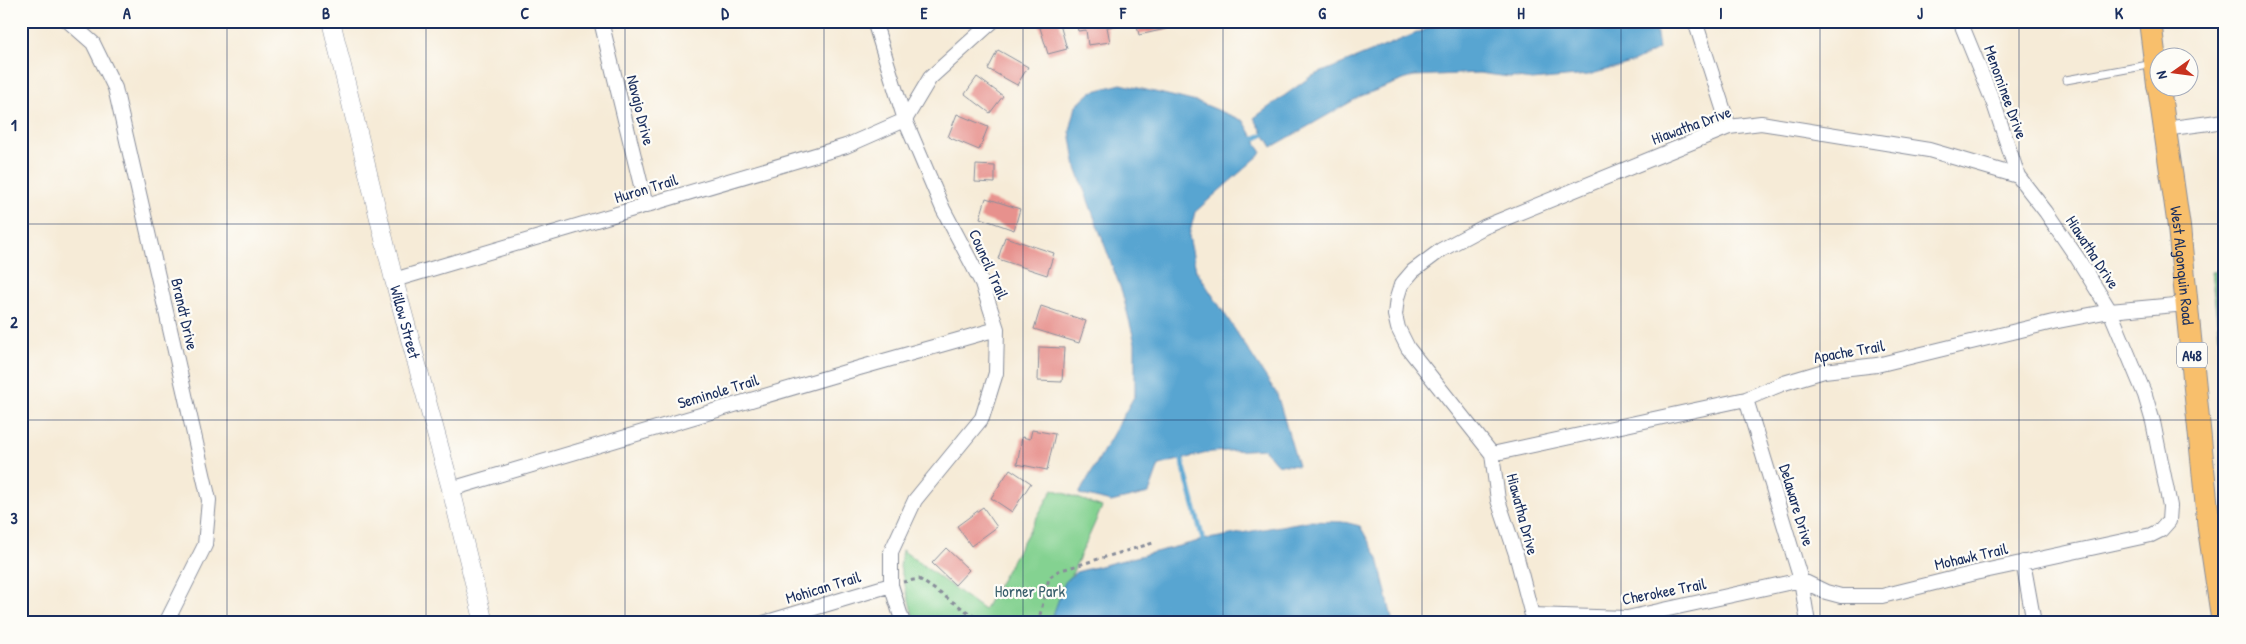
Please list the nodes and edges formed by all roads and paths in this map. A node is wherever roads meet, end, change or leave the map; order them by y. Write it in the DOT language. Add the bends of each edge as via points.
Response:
graph roads {
  1 [pos="68,21"];
  2 [pos="331,21"];
  3 [pos="601,21"];
  4 [pos="874,21"];
  5 [pos="993,21"];
  6 [pos="1695,21"];
  7 [pos="1960,21"];
  8 [pos="2150,21"];
  9 [pos="2154,48"];
  10 [pos="2148,79"];
  11 [pos="2066,80"];
  12 [pos="2160,98"];
  13 [pos="905,120"];
  14 [pos="2225,121"];
  15 [pos="1729,127"];
  16 [pos="2164,128"];
  17 [pos="2018,176"];
  18 [pos="646,206"];
  19 [pos="394,280"];
  20 [pos="2186,304"];
  21 [pos="2110,311"];
  22 [pos="997,329"];
  23 [pos="1746,400"];
  24 [pos="1492,454"];
  25 [pos="451,489"];
  26 [pos="2150,535"];
  27 [pos="1152,543"];
  28 [pos="2023,562"];
  29 [pos="1801,580"];
  30 [pos="891,585"];
  31 [pos="1533,619"];
  32 [pos="166,623"];
  33 [pos="484,623"];
  34 [pos="764,623"];
  35 [pos="903,623"];
  36 [pos="984,623"];
  37 [pos="1038,623"];
  38 [pos="1808,623"];
  39 [pos="2034,623"];
  40 [pos="2223,623"];
  1 -- 32 [label="street, Brandt Drive" via="93,43 115,88 209,500 205,544"];
  2 -- 19 [label="street, Willow Street"];
  3 -- 18 [label="street, Navajo Drive"];
  4 -- 13 [label="street, Council Trail"];
  5 -- 13 [label="street" via="930,78"];
  6 -- 15 [label="street"];
  7 -- 17 [label="street, Menominee Drive" via="1994,104"];
  8 -- 9 [label="main road, West Algonquin Road / A48"];
  10 -- 11 [label="lane"];
  12 -- 16 [label="main road, West Algonquin Road / A48"];
  13 -- 18 [label="street, Huron Trail" via="846,146"];
  13 -- 22 [label="street, Council Trail" via="943,209 982,283"];
  14 -- 16 [label="street"];
  15 -- 17 [label="street, Hiawatha Drive" via="1761,123 1910,147"];
  15 -- 24 [label="street, Hiawatha Drive" via="1484,227 1441,250 1412,271 1401,285 1395,315 1408,348"];
  16 -- 20 [label="main road, West Algonquin Road / A48" via="2179,227"];
  17 -- 21 [label="street, Hiawatha Drive" via="2073,251"];
  18 -- 19 [label="street, Huron Trail"];
  19 -- 25 [label="street, Willow Street"];
  20 -- 21 [label="street, Apache Trail"];
  20 -- 40 [label="main road, West Algonquin Road / A48" via="2209,529"];
  21 -- 23 [label="street, Apache Trail" via="2002,333 1877,365 1824,371 1784,383"];
  21 -- 26 [label="street, Hiawatha Drive" via="2145,395 2167,490 2169,521"];
  22 -- 25 [label="street, Seminole Trail"];
  22 -- 30 [label="street, Council Trail" via="996,373 982,418 915,500 891,552"];
  23 -- 24 [label="street, Apache Trail"];
  23 -- 29 [label="street, Delaware Drive"];
  24 -- 31 [label="street, Hiawatha Drive" via="1498,500"];
  25 -- 33 [label="street, Willow Street"];
  26 -- 28 [label="street, Mohawk Trail"];
  27 -- 37 [label="path" via="1058,571 1049,578"];
  28 -- 29 [label="street, Mohawk Trail" via="1871,597 1841,596"];
  28 -- 39 [label="street"];
  29 -- 31 [label="street, Cherokee Trail" via="1627,618"];
  29 -- 38 [label="street, Delaware Drive"];
  30 -- 34 [label="street, Mohican Trail"];
  30 -- 35 [label="street, Council Trail"];
  30 -- 36 [label="path" via="919,579"];
}
